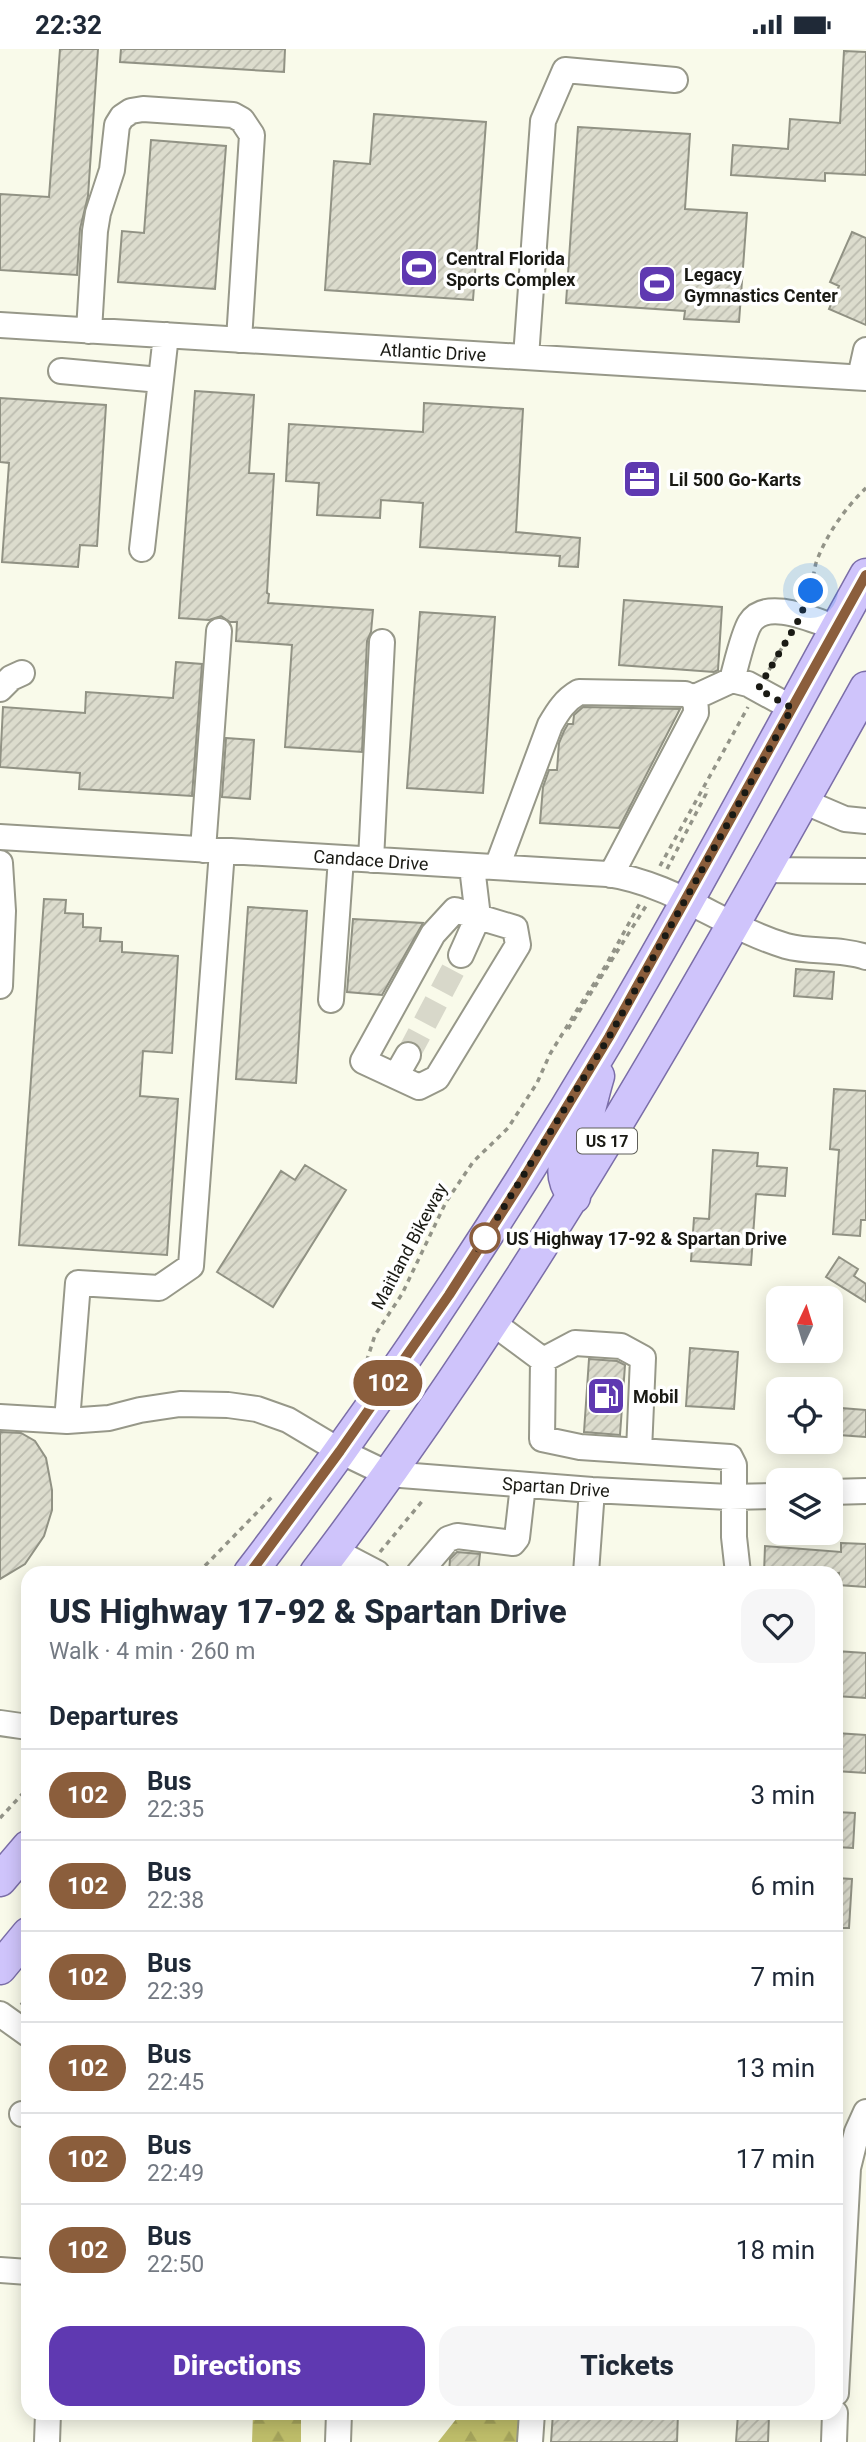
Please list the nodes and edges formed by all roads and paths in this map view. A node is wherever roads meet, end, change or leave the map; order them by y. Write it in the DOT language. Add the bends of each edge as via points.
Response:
graph roads {
  1 [pos="675,80"];
  2 [pos="0,325"];
  3 [pos="89,331"];
  4 [pos="166,335"];
  5 [pos="239,340"];
  6 [pos="866,349"];
  7 [pos="526,357"];
  8 [pos="61,371"];
  9 [pos="863,378"];
  10 [pos="160,380"];
  11 [pos="866,488"];
  12 [pos="142,549"];
  13 [pos="866,575"];
  14 [pos="800,616"];
  15 [pos="837,628"];
  16 [pos="219,631"];
  17 [pos="382,642"];
  18 [pos="22,673"];
  19 [pos="732,680"];
  20 [pos="866,688"];
  21 [pos="0,689"];
  22 [pos="758,689"];
  23 [pos="693,698"];
  24 [pos="792,708"];
  25 [pos="707,783"];
  26 [pos="803,801"];
  27 [pos="866,821"];
  28 [pos="0,837"];
  29 [pos="213,850"];
  30 [pos="674,856"];
  31 [pos="341,858"];
  32 [pos="371,860"];
  33 [pos="663,860"];
  34 [pos="0,863"];
  35 [pos="472,867"];
  36 [pos="497,867"];
  37 [pos="764,870"];
  38 [pos="866,871"];
  39 [pos="611,875"];
  40 [pos="686,899"];
  41 [pos="634,914"];
  42 [pos="478,917"];
  43 [pos="636,924"];
  44 [pos="732,924"];
  45 [pos="461,955"];
  46 [pos="866,957"];
  47 [pos="0,986"];
  48 [pos="331,1000"];
  49 [pos="609,1037"];
  50 [pos="550,1054"];
  51 [pos="574,1197"];
  52 [pos="493,1323"];
  53 [pos="543,1360"];
  54 [pos="351,1388"];
  55 [pos="0,1417"];
  56 [pos="67,1421"];
  57 [pos="340,1451"];
  58 [pos="639,1451"];
  59 [pos="388,1474"];
  60 [pos="523,1485"];
  61 [pos="592,1490"];
  62 [pos="866,1491"];
  63 [pos="843,1492"];
  64 [pos="275,1494"];
  65 [pos="766,1496"];
  66 [pos="734,1497"];
  67 [pos="424,1499"];
  68 [pos="325,1562"];
  69 [pos="205,1566"];
  70 [pos="255,1566"];
  71 [pos="346,1566"];
  72 [pos="376,1566"];
  73 [pos="425,1566"];
  74 [pos="587,1566"];
  75 [pos="737,1566"];
  76 [pos="0,1723"];
  77 [pos="21,1726"];
  78 [pos="21,1796"];
  79 [pos="0,1818"];
  80 [pos="21,1855"];
  81 [pos="0,1880"];
  82 [pos="0,2014"];
  83 [pos="21,2029"];
  84 [pos="866,2112"];
  85 [pos="843,2262"];
  86 [pos="0,2270"];
  87 [pos="21,2272"];
  88 [pos="48,2420"];
  89 [pos="339,2420"];
  90 [pos="532,2420"];
  91 [pos="835,2420"];
  92 [pos="47,2442"];
  93 [pos="338,2442"];
  94 [pos="530,2442"];
  95 [pos="834,2442"];
  1 -- 7 [label="street" via="565,70 542,121"];
  2 -- 3 [label="street, Atlantic Drive"];
  3 -- 4 [label="street, Atlantic Drive"];
  3 -- 5 [label="street" via="97,213 113,170 117,125 131,111 143,109 233,115 252,135"];
  4 -- 5 [label="street, Atlantic Drive"];
  4 -- 10 [label="street"];
  5 -- 7 [label="street, Atlantic Drive"];
  6 -- 9 [label="street"];
  7 -- 9 [label="street, Atlantic Drive"];
  8 -- 10 [label="street"];
  10 -- 12 [label="street"];
  11 -- 14 [label="path" via="827,540"];
  13 -- 15 [label="main road, US 17"];
  14 -- 15 [label="street"];
  14 -- 19 [label="street" via="784,611 759,614 750,623"];
  14 -- 22 [label="path"];
  15 -- 24 [label="main road, US 17"];
  16 -- 29 [label="street"];
  17 -- 32 [label="street"];
  18 -- 21 [label="street"];
  19 -- 22 [label="street"];
  19 -- 23 [label="street"];
  20 -- 26 [label="main road, US 17"];
  22 -- 24 [label="street"];
  22 -- 25 [label="path"];
  23 -- 36 [label="street" via="685,694 579,692 570,697 550,725"];
  23 -- 39 [label="street" via="695,713"];
  24 -- 40 [label="main road, US 17"];
  25 -- 30 [label="path" via="706,794"];
  25 -- 33 [label="path"];
  26 -- 27 [label="street" via="845,820"];
  26 -- 37 [label="main road, US 17"];
  28 -- 29 [label="street, Candace Drive"];
  29 -- 31 [label="street, Candace Drive"];
  29 -- 56 [label="street" via="191,1266 159,1288 78,1283"];
  31 -- 32 [label="street, Candace Drive"];
  31 -- 48 [label="street"];
  32 -- 35 [label="street, Candace Drive"];
  34 -- 47 [label="street" via="4,911"];
  35 -- 36 [label="street, Candace Drive"];
  35 -- 42 [label="street"];
  36 -- 39 [label="street, Candace Drive"];
  37 -- 38 [label="street"];
  37 -- 44 [label="main road, US 17"];
  39 -- 40 [label="street, Candace Drive"];
  40 -- 44 [label="street, Candace Drive"];
  40 -- 49 [label="main road, US 17"];
  41 -- 50 [label="path"];
  42 -- 42 [label="street" via="515,928 518,945 438,1078 419,1087 402,1066 363,1061 433,934 456,910"];
  42 -- 45 [label="street"];
  43 -- 50 [label="path"];
  44 -- 46 [label="street, Candace Drive" via="788,947"];
  44 -- 51 [label="main road, US 17"];
  49 -- 51 [label="main road" via="583,1126 564,1170 565,1184"];
  49 -- 57 [label="main road, US 17" via="449,1295"];
  50 -- 54 [label="path, Maitland Bikeway" via="508,1128 473,1162 446,1202"];
  51 -- 52 [label="main road, US 17"];
  52 -- 53 [label="street"];
  52 -- 59 [label="main road, US 17"];
  53 -- 58 [label="street" via="542,1439"];
  53 -- 58 [label="street" via="575,1343 621,1346 643,1358"];
  55 -- 56 [label="street, Spartan Drive"];
  56 -- 57 [label="street, Spartan Drive" via="180,1403 228,1405 288,1420"];
  57 -- 59 [label="street, Spartan Drive"];
  57 -- 70 [label="main road, US 17"];
  58 -- 66 [label="street" via="730,1457"];
  59 -- 60 [label="street, Spartan Drive"];
  59 -- 68 [label="main road, US 17"];
  60 -- 61 [label="street, Spartan Drive"];
  60 -- 73 [label="street" via="513,1543 457,1536 448,1539"];
  61 -- 66 [label="street, Spartan Drive"];
  61 -- 74 [label="street"];
  62 -- 63 [label="street"];
  64 -- 69 [label="path"];
  65 -- 66 [label="street, Spartan Drive"];
  66 -- 75 [label="street"];
  67 -- 72 [label="path"];
  68 -- 71 [label="street"];
  76 -- 77 [label="street"];
  78 -- 79 [label="path"];
  80 -- 81 [label="main road"];
  82 -- 83 [label="street"];
  84 -- 85 [label="street" via="848,2168"];
  86 -- 87 [label="street"];
  88 -- 92 [label="street"];
  89 -- 93 [label="street"];
  90 -- 94 [label="street"];
  91 -- 95 [label="street"];
}
